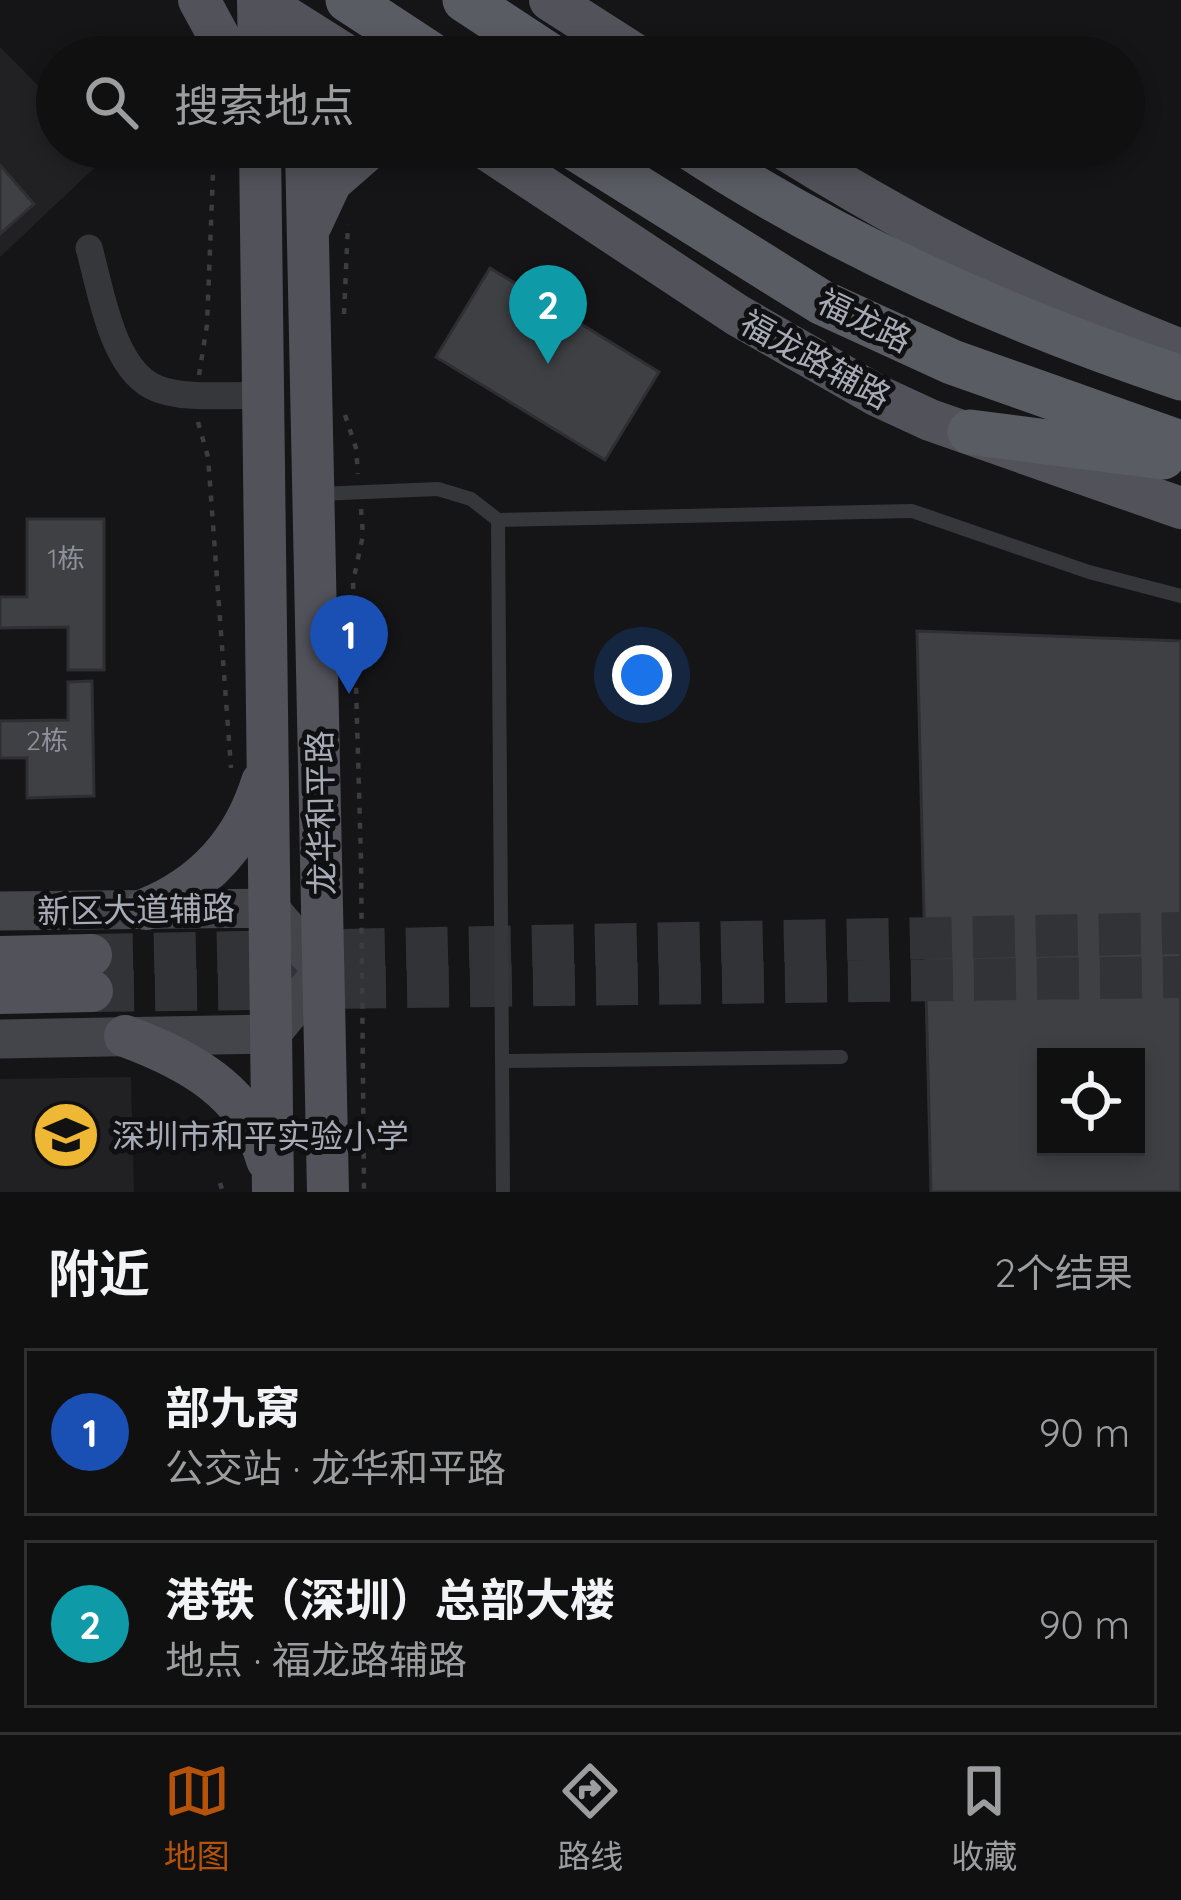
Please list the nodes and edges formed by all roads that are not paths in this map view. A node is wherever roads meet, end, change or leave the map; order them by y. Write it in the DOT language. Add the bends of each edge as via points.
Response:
graph roads {
  1 [pos="199,0"];
  2 [pos="258,0"];
  3 [pos="348,0"];
  4 [pos="465,0"];
  5 [pos="550,0"];
  6 [pos="304,28"];
  7 [pos="219,36"];
  8 [pos="259,36"];
  9 [pos="403,36"];
  10 [pos="520,36"];
  11 [pos="606,36"];
  12 [pos="258,168"];
  13 [pos="306,168"];
  14 [pos="344,168"];
  15 [pos="515,168"];
  16 [pos="606,168"];
  17 [pos="724,168"];
  18 [pos="817,168"];
  19 [pos="308,232"];
  20 [pos="88,248"];
  21 [pos="1181,350"];
  22 [pos="1181,378"];
  23 [pos="263,396"];
  24 [pos="970,432"];
  25 [pos="1181,443"];
  26 [pos="1181,460"];
  27 [pos="313,494"];
  28 [pos="1181,508"];
  29 [pos="498,520"];
  30 [pos="1181,596"];
  31 [pos="249,765"];
  32 [pos="269,908"];
  33 [pos="146,909"];
  34 [pos="0,911"];
  35 [pos="0,957"];
  36 [pos="323,971"];
  37 [pos="0,993"];
  38 [pos="271,1034"];
  39 [pos="125,1036"];
  40 [pos="0,1039"];
  41 [pos="841,1057"];
  42 [pos="502,1061"];
  43 [pos="273,1186"];
  44 [pos="328,1192"];
  45 [pos="503,1192"];
  1 -- 7 [label="main road"];
  2 -- 6 [label="main road"];
  2 -- 8 [label="main road"];
  3 -- 9 [label="highway"];
  4 -- 10 [label="highway"];
  5 -- 11 [label="main road"];
  12 -- 23 [label="main road, 龙华和平路"];
  13 -- 19 [label="main road, 龙华和平路"];
  14 -- 19 [label="main road"];
  15 -- 24 [label="main road, 福龙路辅路" via="788,347 878,397"];
  16 -- 25 [label="highway, 福龙路" via="821,302 952,362"];
  17 -- 22 [label="highway, 福龙路" via="916,274"];
  18 -- 21 [label="main road" via="1017,279"];
  19 -- 27 [label="main road, 龙华和平路"];
  20 -- 23 [label="street" via="119,350 142,380 169,392"];
  23 -- 31 [label="main road, 龙华和平路"];
  24 -- 26 [label="highway"];
  24 -- 28 [label="main road, 福龙路辅路"];
  27 -- 29 [label="lane" via="438,489"];
  27 -- 36 [label="main road, 龙华和平路"];
  29 -- 30 [label="lane" via="912,511"];
  29 -- 42 [label="lane"];
  31 -- 32 [label="main road, 龙华和平路"];
  31 -- 33 [label="main road" via="255,803 218,864"];
  32 -- 33 [label="main road, 新区大道辅路"];
  32 -- 36 [label="main road, 新区大道辅路"];
  32 -- 38 [label="main road, 龙华和平路"];
  33 -- 34 [label="main road, 新区大道辅路"];
  35 -- 37 [label="main road" via="91,973"];
  36 -- 38 [label="main road"];
  36 -- 44 [label="main road, 龙华和平路"];
  38 -- 39 [label="main road"];
  38 -- 43 [label="main road, 龙华和平路"];
  39 -- 40 [label="main road"];
  39 -- 43 [label="main road" via="221,1087 262,1143"];
  41 -- 42 [label="lane"];
  42 -- 45 [label="lane"];
}
